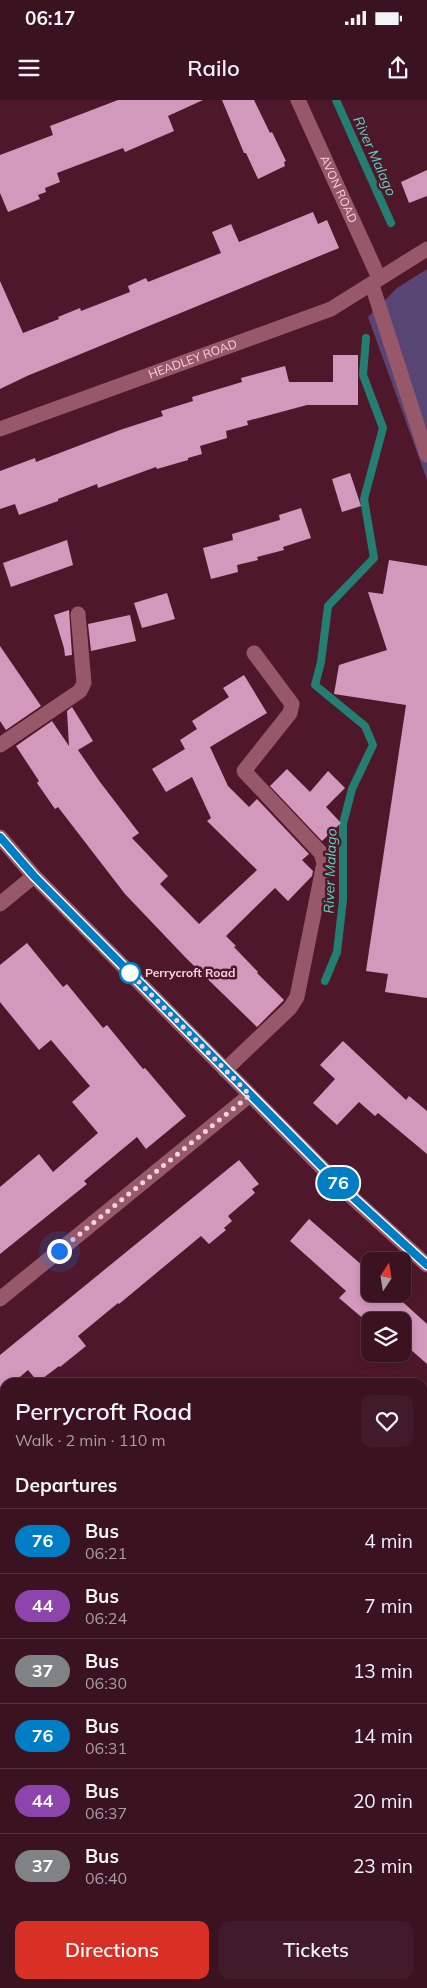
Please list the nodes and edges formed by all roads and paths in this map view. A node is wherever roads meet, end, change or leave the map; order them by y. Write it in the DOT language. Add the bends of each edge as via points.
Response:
graph roads {
  1 [pos="298,100"];
  2 [pos="427,249"];
  3 [pos="376,282"];
  4 [pos="0,429"];
  5 [pos="427,455"];
  6 [pos="78,614"];
  7 [pos="254,653"];
  8 [pos="0,745"];
  9 [pos="0,837"];
  10 [pos="34,876"];
  11 [pos="0,904"];
  12 [pos="225,1070"];
  13 [pos="250,1095"];
  14 [pos="427,1265"];
  15 [pos="0,1299"];
  1 -- 3 [label="street, AVON ROAD"];
  2 -- 3 [label="street, HEADLEY ROAD"];
  3 -- 4 [label="street, HEADLEY ROAD" via="331,309"];
  3 -- 5 [label="street, AVON ROAD"];
  6 -- 8 [label="street" via="84,683 80,691"];
  7 -- 12 [label="street" via="292,704 290,713 244,771 321,852 324,863 296,996 290,1008"];
  9 -- 10 [label="street"];
  10 -- 11 [label="street"];
  10 -- 12 [label="street"];
  12 -- 13 [label="street"];
  13 -- 14 [label="street" via="345,1190"];
  13 -- 15 [label="street"];
}
